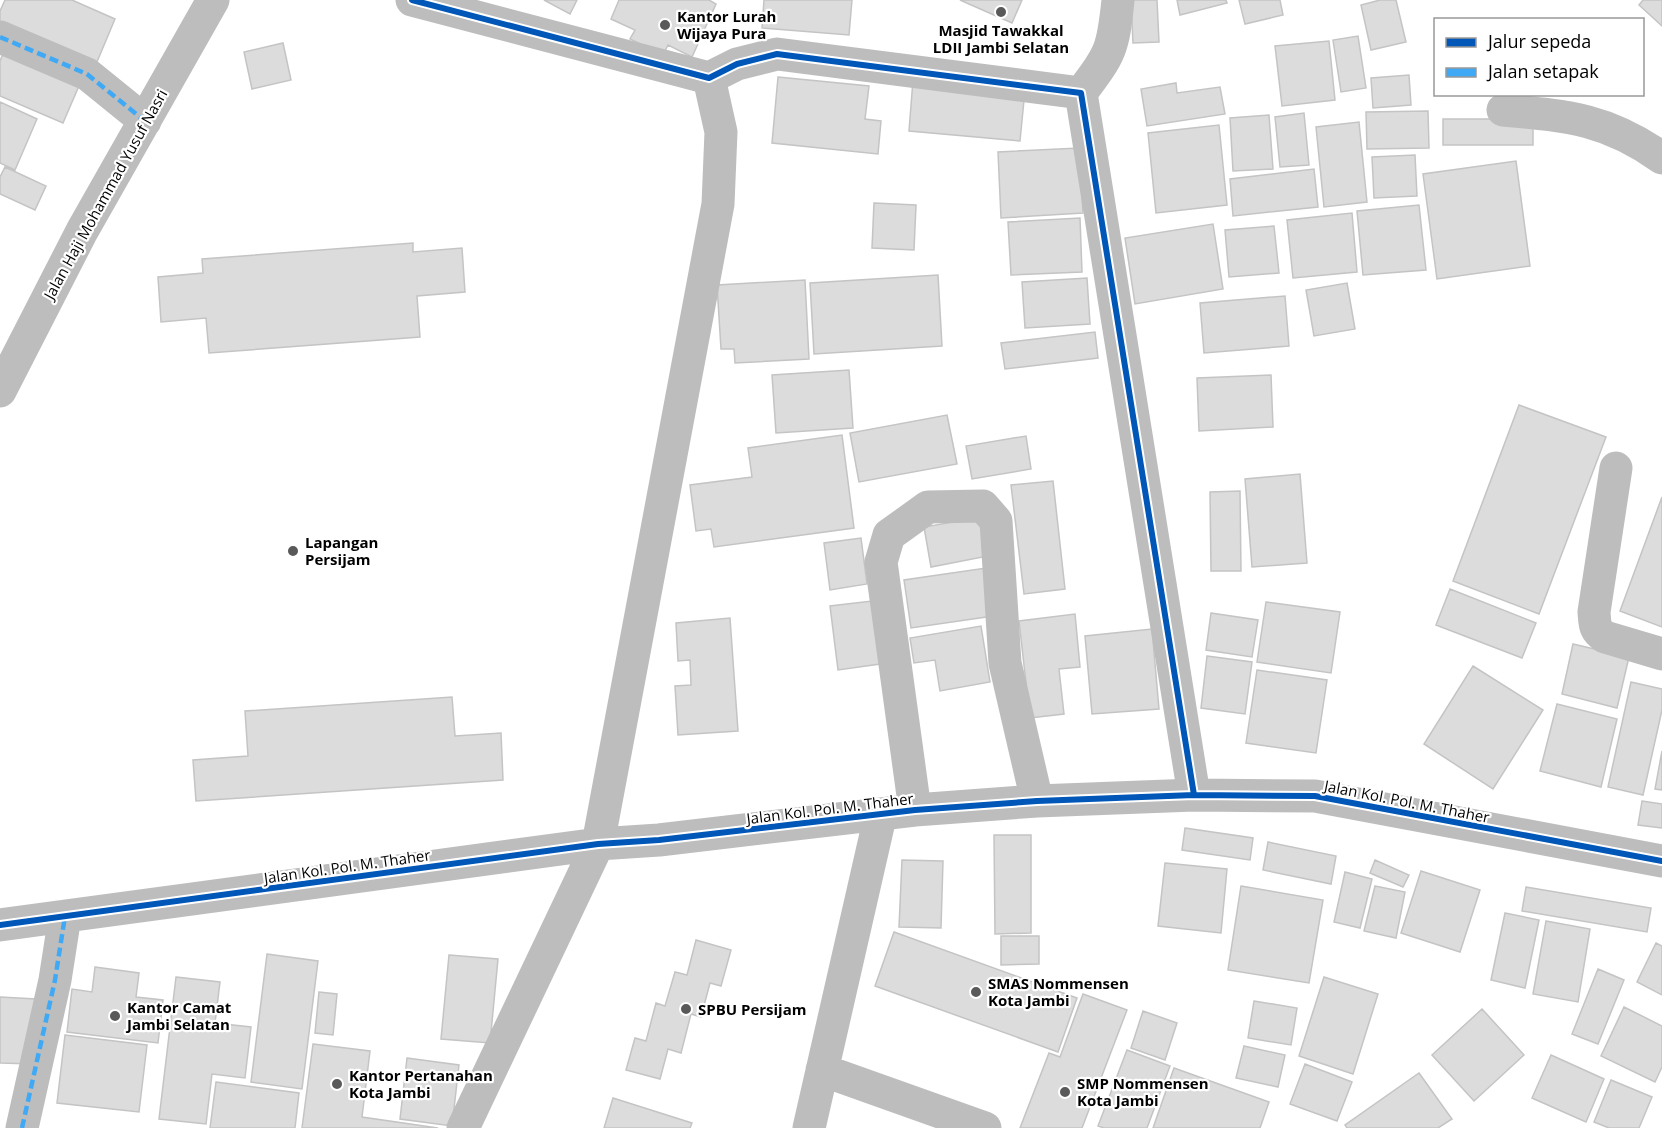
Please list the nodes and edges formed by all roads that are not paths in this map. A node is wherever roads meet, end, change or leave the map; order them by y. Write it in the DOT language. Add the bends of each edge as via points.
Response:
graph roads {
  1 [pos="213,0"];
  2 [pos="412,0"];
  3 [pos="1118,0"];
  4 [pos="0,37"];
  5 [pos="709,78"];
  6 [pos="1081,93"];
  7 [pos="1503,110"];
  8 [pos="145,121"];
  9 [pos="1662,158"];
  10 [pos="0,391"];
  11 [pos="1616,468"];
  12 [pos="1662,654"];
  13 [pos="1194,795"];
  14 [pos="1037,801"];
  15 [pos="915,810"];
  16 [pos="880,817"];
  17 [pos="598,844"];
  18 [pos="1662,861"];
  19 [pos="65,916"];
  20 [pos="0,926"];
  21 [pos="822,1070"];
  22 [pos="22,1128"];
  23 [pos="463,1128"];
  24 [pos="809,1128"];
  25 [pos="985,1128"];
  1 -- 8 [label="street, Jalan Haji Mohammad Yusuf Nasri"];
  2 -- 5 [label="street"];
  3 -- 6 [label="street" via="1108,57"];
  4 -- 8 [label="street" via="87,74"];
  5 -- 6 [label="street" via="738,64 777,54"];
  5 -- 17 [label="street" via="721,132 718,204"];
  6 -- 13 [label="street"];
  7 -- 9 [label="street" via="1594,122 1618,130"];
  8 -- 10 [label="street, Jalan Haji Mohammad Yusuf Nasri" via="82,231"];
  11 -- 12 [label="street" via="1595,626 1605,637"];
  13 -- 14 [label="street, Jalan Kol. Pol. M. Thaher"];
  13 -- 18 [label="street, Jalan Kol. Pol. M. Thaher" via="1315,796"];
  14 -- 15 [label="street, Jalan Kol. Pol. M. Thaher"];
  14 -- 15 [label="street" via="1005,663 996,521 983,506 928,507 889,535 881,562"];
  15 -- 16 [label="street, Jalan Kol. Pol. M. Thaher"];
  16 -- 17 [label="street, Jalan Kol. Pol. M. Thaher"];
  16 -- 21 [label="street"];
  17 -- 19 [label="street, Jalan Kol. Pol. M. Thaher"];
  17 -- 23 [label="street"];
  19 -- 20 [label="street, Jalan Kol. Pol. M. Thaher"];
  19 -- 22 [label="street"];
  21 -- 24 [label="street"];
  21 -- 25 [label="street"];
}
